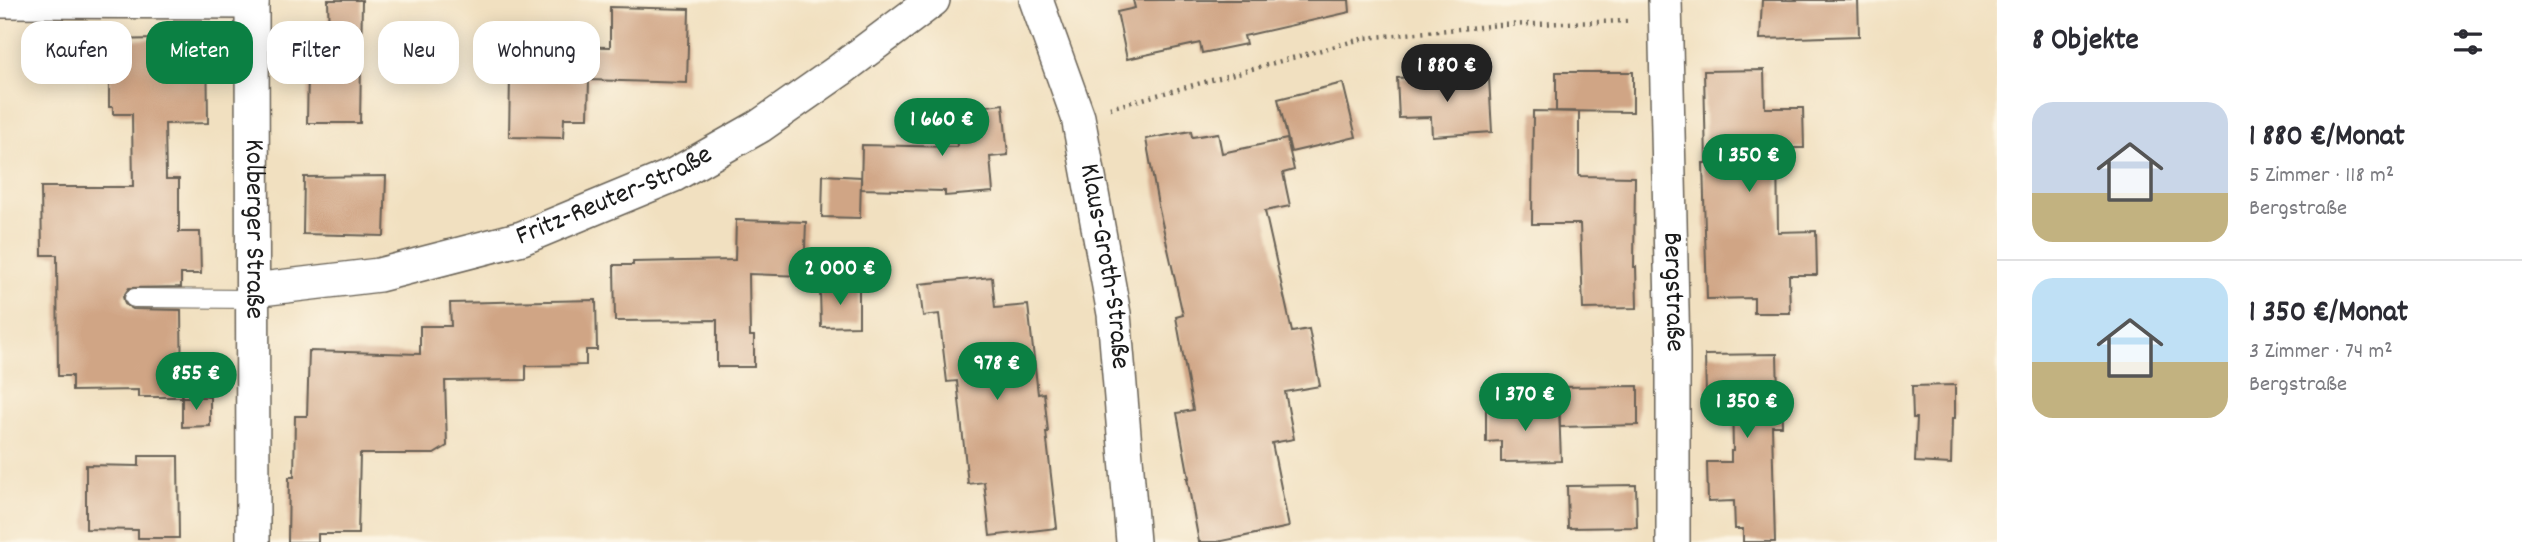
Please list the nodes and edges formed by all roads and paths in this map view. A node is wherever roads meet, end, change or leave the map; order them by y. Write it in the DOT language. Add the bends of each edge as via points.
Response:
graph roads {
  1 [pos="933,0"];
  2 [pos="1037,0"];
  3 [pos="0,1"];
  4 [pos="252,1"];
  5 [pos="1665,10"];
  6 [pos="1078,117"];
  7 [pos="253,294"];
  8 [pos="134,298"];
  9 [pos="253,542"];
  10 [pos="1133,542"];
  11 [pos="1673,542"];
  1 -- 7 [label="street, Fritz-Reuter-Straße" via="760,126 674,174 522,238 379,275"];
  2 -- 6 [label="street, Klaus-Groth-Straße"];
  3 -- 4 [label="street, Kolberger Straße"];
  4 -- 7 [label="street, Kolberger Straße"];
  5 -- 6 [label="path" via="1364,38"];
  5 -- 11 [label="street, Bergstraße"];
  6 -- 10 [label="street, Klaus-Groth-Straße" via="1114,314"];
  7 -- 8 [label="lane"];
  7 -- 9 [label="street, Kolberger Straße"];
}
